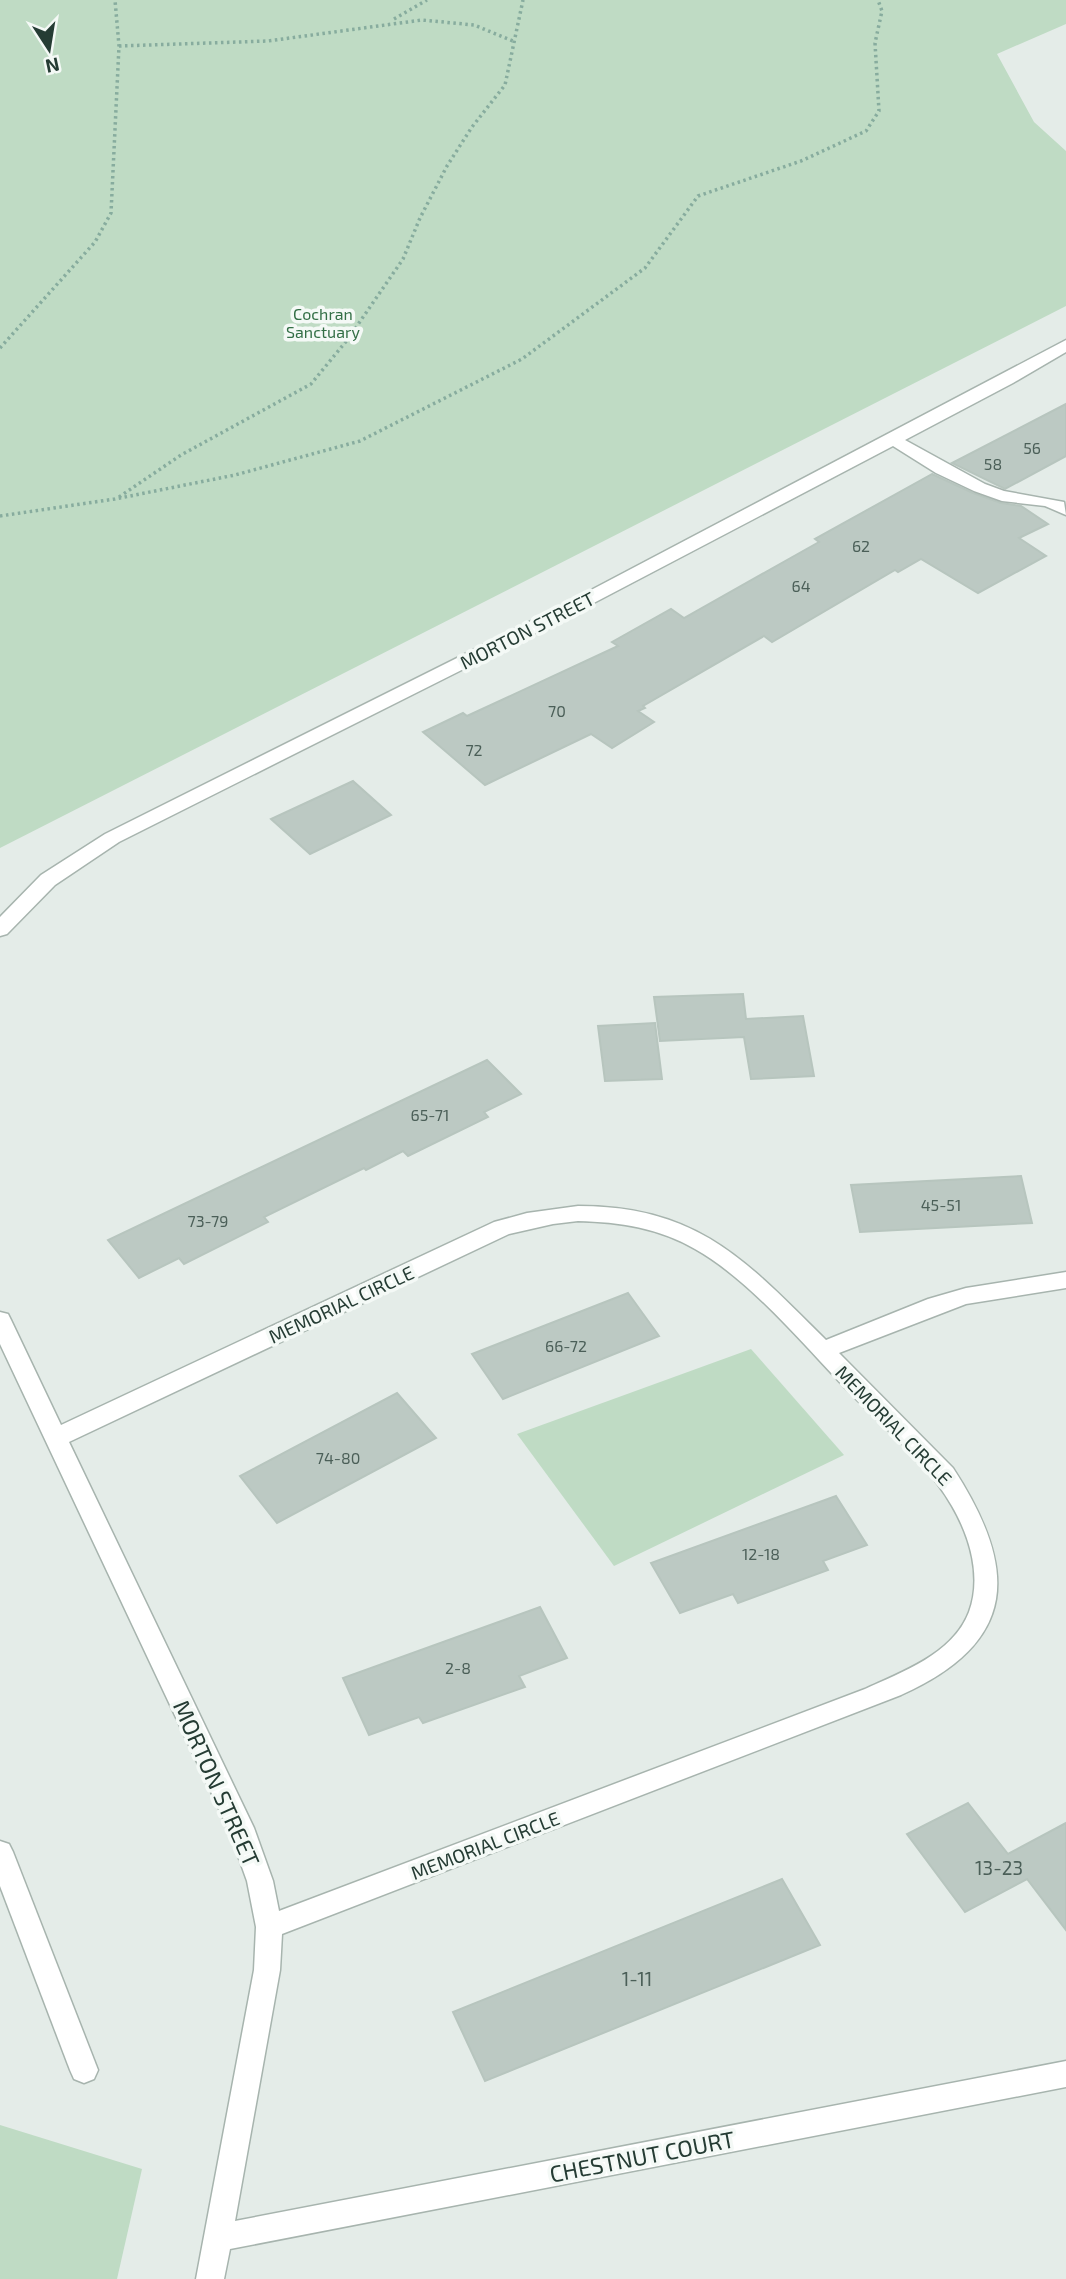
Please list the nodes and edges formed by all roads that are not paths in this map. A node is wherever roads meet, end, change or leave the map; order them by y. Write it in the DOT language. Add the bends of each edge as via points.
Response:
graph roads {
  1 [pos="1066,345"];
  2 [pos="893,439"];
  3 [pos="1066,510"];
  4 [pos="0,929"];
  5 [pos="1066,1280"];
  6 [pos="0,1320"];
  7 [pos="822,1351"];
  8 [pos="56,1438"];
  9 [pos="0,1852"];
  10 [pos="269,1927"];
  11 [pos="83,2070"];
  12 [pos="1066,2074"];
  13 [pos="218,2238"];
  14 [pos="210,2279"];
  1 -- 2 [label="street, MORTON STREET"];
  2 -- 3 [label="street" via="955,478 997,495 1055,502"];
  2 -- 4 [label="street, MORTON STREET" via="561,613 112,838 48,880"];
  5 -- 7 [label="street" via="946,1302"];
  6 -- 8 [label="street, MORTON STREET"];
  7 -- 8 [label="street, MEMORIAL CIRCLE" via="768,1296 702,1243 624,1216 560,1213 502,1228"];
  7 -- 10 [label="street, MEMORIAL CIRCLE" via="945,1475 967,1506 986,1566 979,1623 964,1643 944,1660 874,1696"];
  8 -- 10 [label="street, MORTON STREET" via="241,1828 260,1881"];
  9 -- 11 [label="street"];
  10 -- 13 [label="street, MORTON STREET" via="267,1970"];
  12 -- 13 [label="street, CHESTNUT COURT"];
  13 -- 14 [label="street, MORTON STREET"];
}
